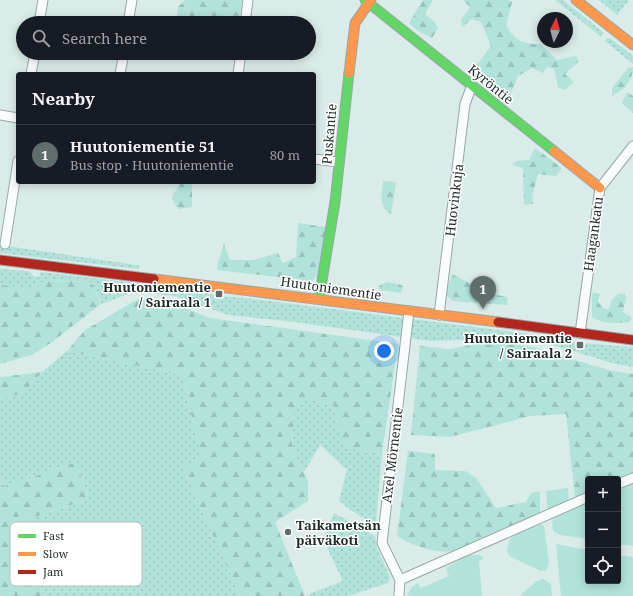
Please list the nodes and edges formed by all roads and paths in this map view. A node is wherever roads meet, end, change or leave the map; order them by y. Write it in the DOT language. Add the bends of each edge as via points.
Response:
graph roads {
  1 [pos="43,0"];
  2 [pos="132,0"];
  3 [pos="248,0"];
  4 [pos="576,0"];
  5 [pos="368,1"];
  6 [pos="40,16"];
  7 [pos="129,16"];
  8 [pos="246,16"];
  9 [pos="633,46"];
  10 [pos="34,60"];
  11 [pos="123,60"];
  12 [pos="240,60"];
  13 [pos="31,72"];
  14 [pos="120,72"];
  15 [pos="238,72"];
  16 [pos="472,85"];
  17 [pos="0,115"];
  18 [pos="16,118"];
  19 [pos="633,146"];
  20 [pos="316,159"];
  21 [pos="339,162"];
  22 [pos="16,174"];
  23 [pos="600,188"];
  24 [pos="5,244"];
  25 [pos="0,260"];
  26 [pos="25,262"];
  27 [pos="0,263"];
  28 [pos="319,299"];
  29 [pos="409,311"];
  30 [pos="440,315"];
  31 [pos="580,334"];
  32 [pos="633,340"];
  33 [pos="633,478"];
  34 [pos="621,483"];
  35 [pos="585,498"];
  36 [pos="400,580"];
  37 [pos="399,596"];
  1 -- 6 [label="street"];
  2 -- 7 [label="street"];
  3 -- 8 [label="street"];
  4 -- 9 [label="street"];
  5 -- 16 [label="street, Kyröntie"];
  5 -- 21 [label="street, Puskantie" via="356,23"];
  10 -- 13 [label="street"];
  11 -- 14 [label="street"];
  12 -- 15 [label="street"];
  16 -- 23 [label="street, Kyröntie"];
  16 -- 30 [label="street, Huovinkuja" via="465,104"];
  17 -- 18 [label="street"];
  19 -- 23 [label="street, Haagankatu"];
  20 -- 21 [label="street"];
  21 -- 28 [label="street, Puskantie"];
  22 -- 24 [label="street"];
  23 -- 31 [label="street, Haagankatu"];
  25 -- 26 [label="street, Huutoniementie"];
  26 -- 27 [label="street, Huutoniementie"];
  26 -- 28 [label="street, Huutoniementie"];
  28 -- 29 [label="street, Huutoniementie"];
  29 -- 30 [label="street, Huutoniementie"];
  29 -- 36 [label="street, Axel Mörnentie" via="382,543"];
  30 -- 31 [label="street, Huutoniementie"];
  31 -- 32 [label="street, Huutoniementie"];
  33 -- 34 [label="street"];
  35 -- 36 [label="street"];
  36 -- 37 [label="street, Axel Mörnentie"];
}
